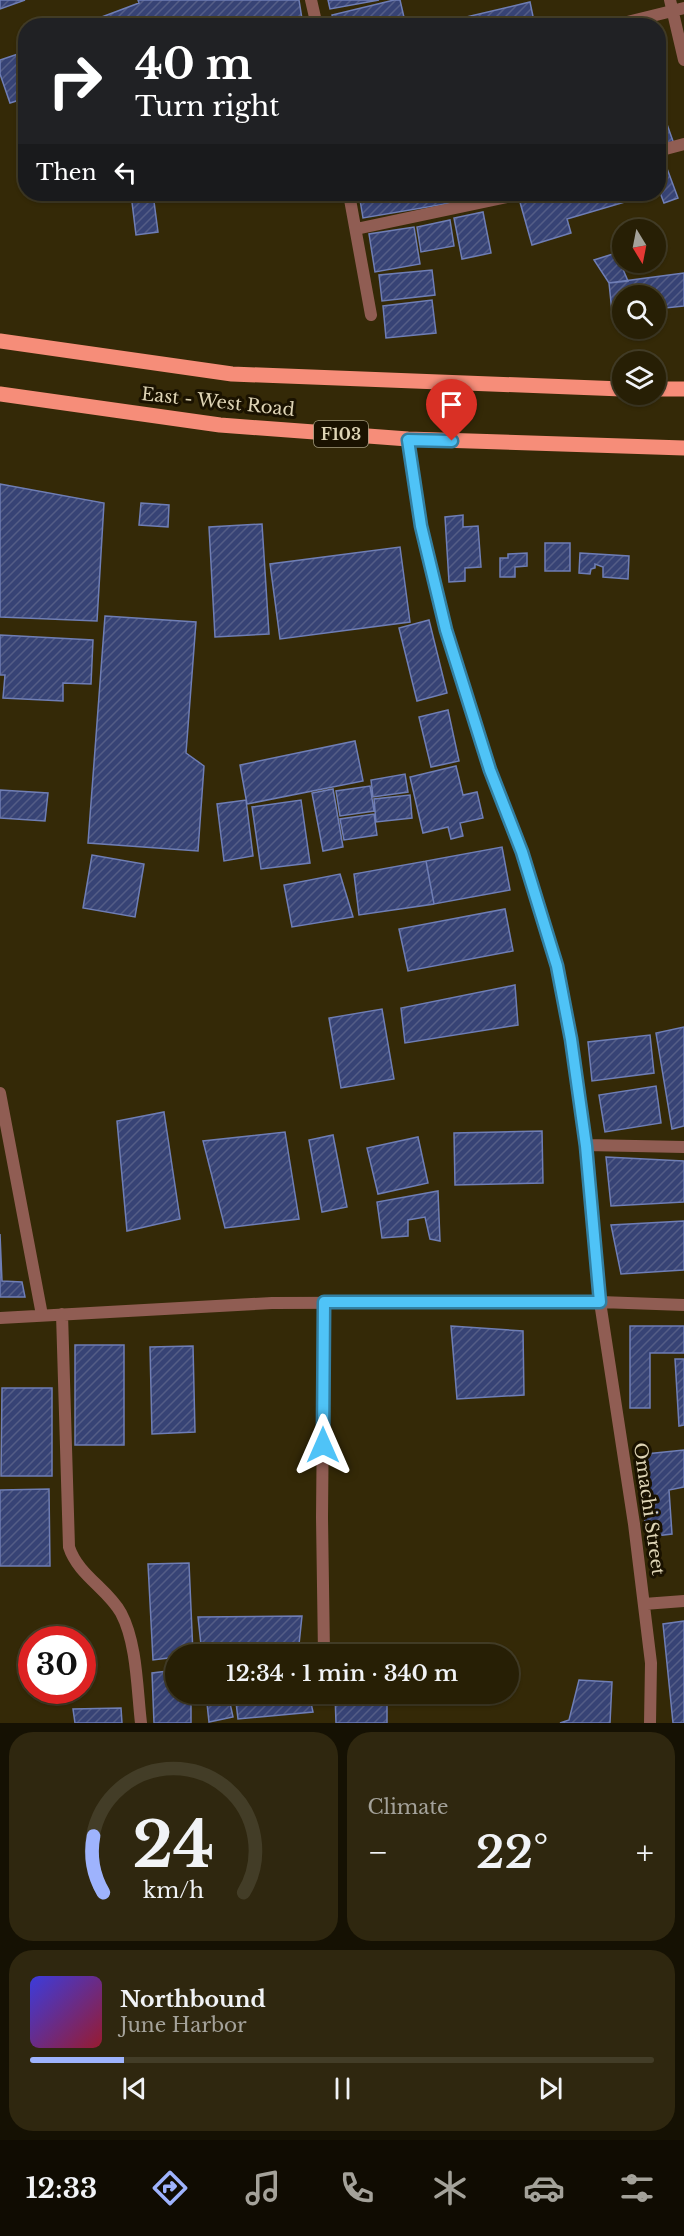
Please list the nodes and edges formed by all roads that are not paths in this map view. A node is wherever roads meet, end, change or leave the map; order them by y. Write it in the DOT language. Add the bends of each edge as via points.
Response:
graph roads {
  1 [pos="311,0"];
  2 [pos="675,6"];
  3 [pos="315,18"];
  4 [pos="637,18"];
  5 [pos="684,60"];
  6 [pos="684,144"];
  7 [pos="666,149"];
  8 [pos="350,201"];
  9 [pos="489,201"];
  10 [pos="356,230"];
  11 [pos="372,315"];
  12 [pos="0,341"];
  13 [pos="612,389"];
  14 [pos="666,389"];
  15 [pos="684,389"];
  16 [pos="0,394"];
  17 [pos="408,440"];
  18 [pos="684,448"];
  19 [pos="0,1093"];
  20 [pos="586,1146"];
  21 [pos="684,1147"];
  22 [pos="324,1302"];
  23 [pos="600,1302"];
  24 [pos="684,1305"];
  25 [pos="62,1314"];
  26 [pos="42,1315"];
  27 [pos="0,1317"];
  28 [pos="684,1601"];
  29 [pos="644,1604"];
  30 [pos="324,1644"];
  31 [pos="141,1723"];
  32 [pos="650,1723"];
  1 -- 3 [label="street"];
  2 -- 4 [label="street"];
  2 -- 5 [label="street"];
  6 -- 7 [label="street"];
  8 -- 10 [label="street"];
  9 -- 10 [label="street"];
  10 -- 11 [label="street"];
  12 -- 13 [label="main road, East - West Road" via="232,374"];
  14 -- 15 [label="main road"];
  16 -- 17 [label="main road, East - West Road / F103" via="220,425"];
  17 -- 18 [label="main road, East - West Road / F103"];
  17 -- 20 [label="street, Omachi Street" via="421,526 446,630 557,966"];
  19 -- 26 [label="street"];
  20 -- 21 [label="street"];
  20 -- 23 [label="street, Omachi Street"];
  22 -- 23 [label="street"];
  22 -- 25 [label="street"];
  22 -- 30 [label="street"];
  23 -- 24 [label="street"];
  23 -- 29 [label="street, Omachi Street"];
  25 -- 26 [label="street"];
  25 -- 31 [label="street" via="69,1547 72,1559 120,1611 130,1640"];
  26 -- 27 [label="street"];
  28 -- 29 [label="street"];
  29 -- 32 [label="street, Omachi Street" via="651,1663"];
}
